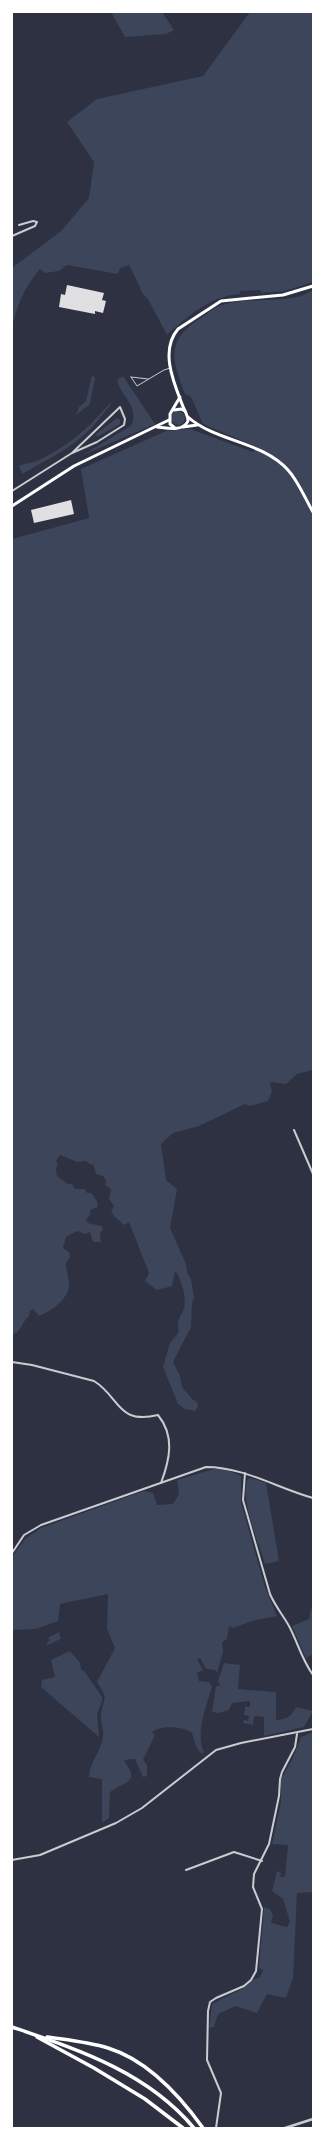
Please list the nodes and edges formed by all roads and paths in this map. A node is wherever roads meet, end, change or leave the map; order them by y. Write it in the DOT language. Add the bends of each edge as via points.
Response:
graph roads {
  1 [pos="19,225"];
  2 [pos="12,236"];
  3 [pos="313,285"];
  4 [pos="170,368"];
  5 [pos="148,379"];
  6 [pos="180,397"];
  7 [pos="174,410"];
  8 [pos="185,411"];
  9 [pos="188,417"];
  10 [pos="169,420"];
  11 [pos="197,426"];
  12 [pos="157,427"];
  13 [pos="183,427"];
  14 [pos="176,428"];
  15 [pos="72,453"];
  16 [pos="12,492"];
  17 [pos="12,506"];
  18 [pos="313,512"];
  19 [pos="294,1130"];
  20 [pos="313,1174"];
  21 [pos="12,1362"];
  22 [pos="245,1473"];
  23 [pos="161,1483"];
  24 [pos="313,1498"];
  25 [pos="12,1553"];
  26 [pos="313,1675"];
  27 [pos="313,1729"];
  28 [pos="297,1734"];
  29 [pos="12,1860"];
  30 [pos="262,1861"];
  31 [pos="186,1870"];
  32 [pos="12,2027"];
  33 [pos="34,2035"];
  34 [pos="313,2119"];
  35 [pos="183,2128"];
  36 [pos="194,2128"];
  37 [pos="204,2128"];
  38 [pos="216,2128"];
  39 [pos="285,2128"];
  1 -- 2 [label="street" via="33,220 36,222 35,226"];
  3 -- 4 [label="main road" via="284,295 225,299 216,303 173,335 168,351"];
  4 -- 5 [label="lane"];
  4 -- 6 [label="main road"];
  5 -- 5 [label="lane" via="137,378 131,377 137,386"];
  6 -- 7 [label="main road"];
  6 -- 8 [label="main road"];
  7 -- 8 [label="main road"];
  7 -- 10 [label="main road"];
  8 -- 9 [label="main road"];
  9 -- 11 [label="main road"];
  9 -- 13 [label="main road"];
  10 -- 12 [label="main road"];
  10 -- 14 [label="main road"];
  11 -- 13 [label="main road"];
  11 -- 18 [label="main road" via="237,441 278,461 288,470"];
  12 -- 14 [label="main road"];
  12 -- 17 [label="main road" via="74,466"];
  13 -- 14 [label="main road"];
  15 -- 15 [label="street" via="97,442 124,425 125,419 120,407"];
  15 -- 16 [label="street"];
  19 -- 20 [label="street"];
  21 -- 23 [label="street" via="94,1382 100,1385 123,1412 139,1416 158,1415 168,1432 170,1448"];
  22 -- 23 [label="street" via="222,1467 206,1467"];
  22 -- 24 [label="street"];
  22 -- 26 [label="street" via="243,1500 270,1594"];
  23 -- 25 [label="street" via="41,1526 24,1535"];
  27 -- 28 [label="street"];
  28 -- 29 [label="street" via="241,1743 216,1750 142,1808 116,1823 40,1856"];
  28 -- 30 [label="street" via="295,1747 282,1772 272,1832"];
  30 -- 31 [label="street" via="234,1852"];
  30 -- 38 [label="street" via="254,1874 253,1887 262,1908 256,1971 244,1986 210,2002 208,2010 208,2060 221,2093"];
  32 -- 33 [label="main road"];
  33 -- 35 [label="main road" via="145,2099"];
  33 -- 36 [label="main road" via="66,2045 132,2076 165,2098"];
  33 -- 37 [label="main road" via="108,2048 129,2057 164,2083"];
  34 -- 39 [label="street"];
}
